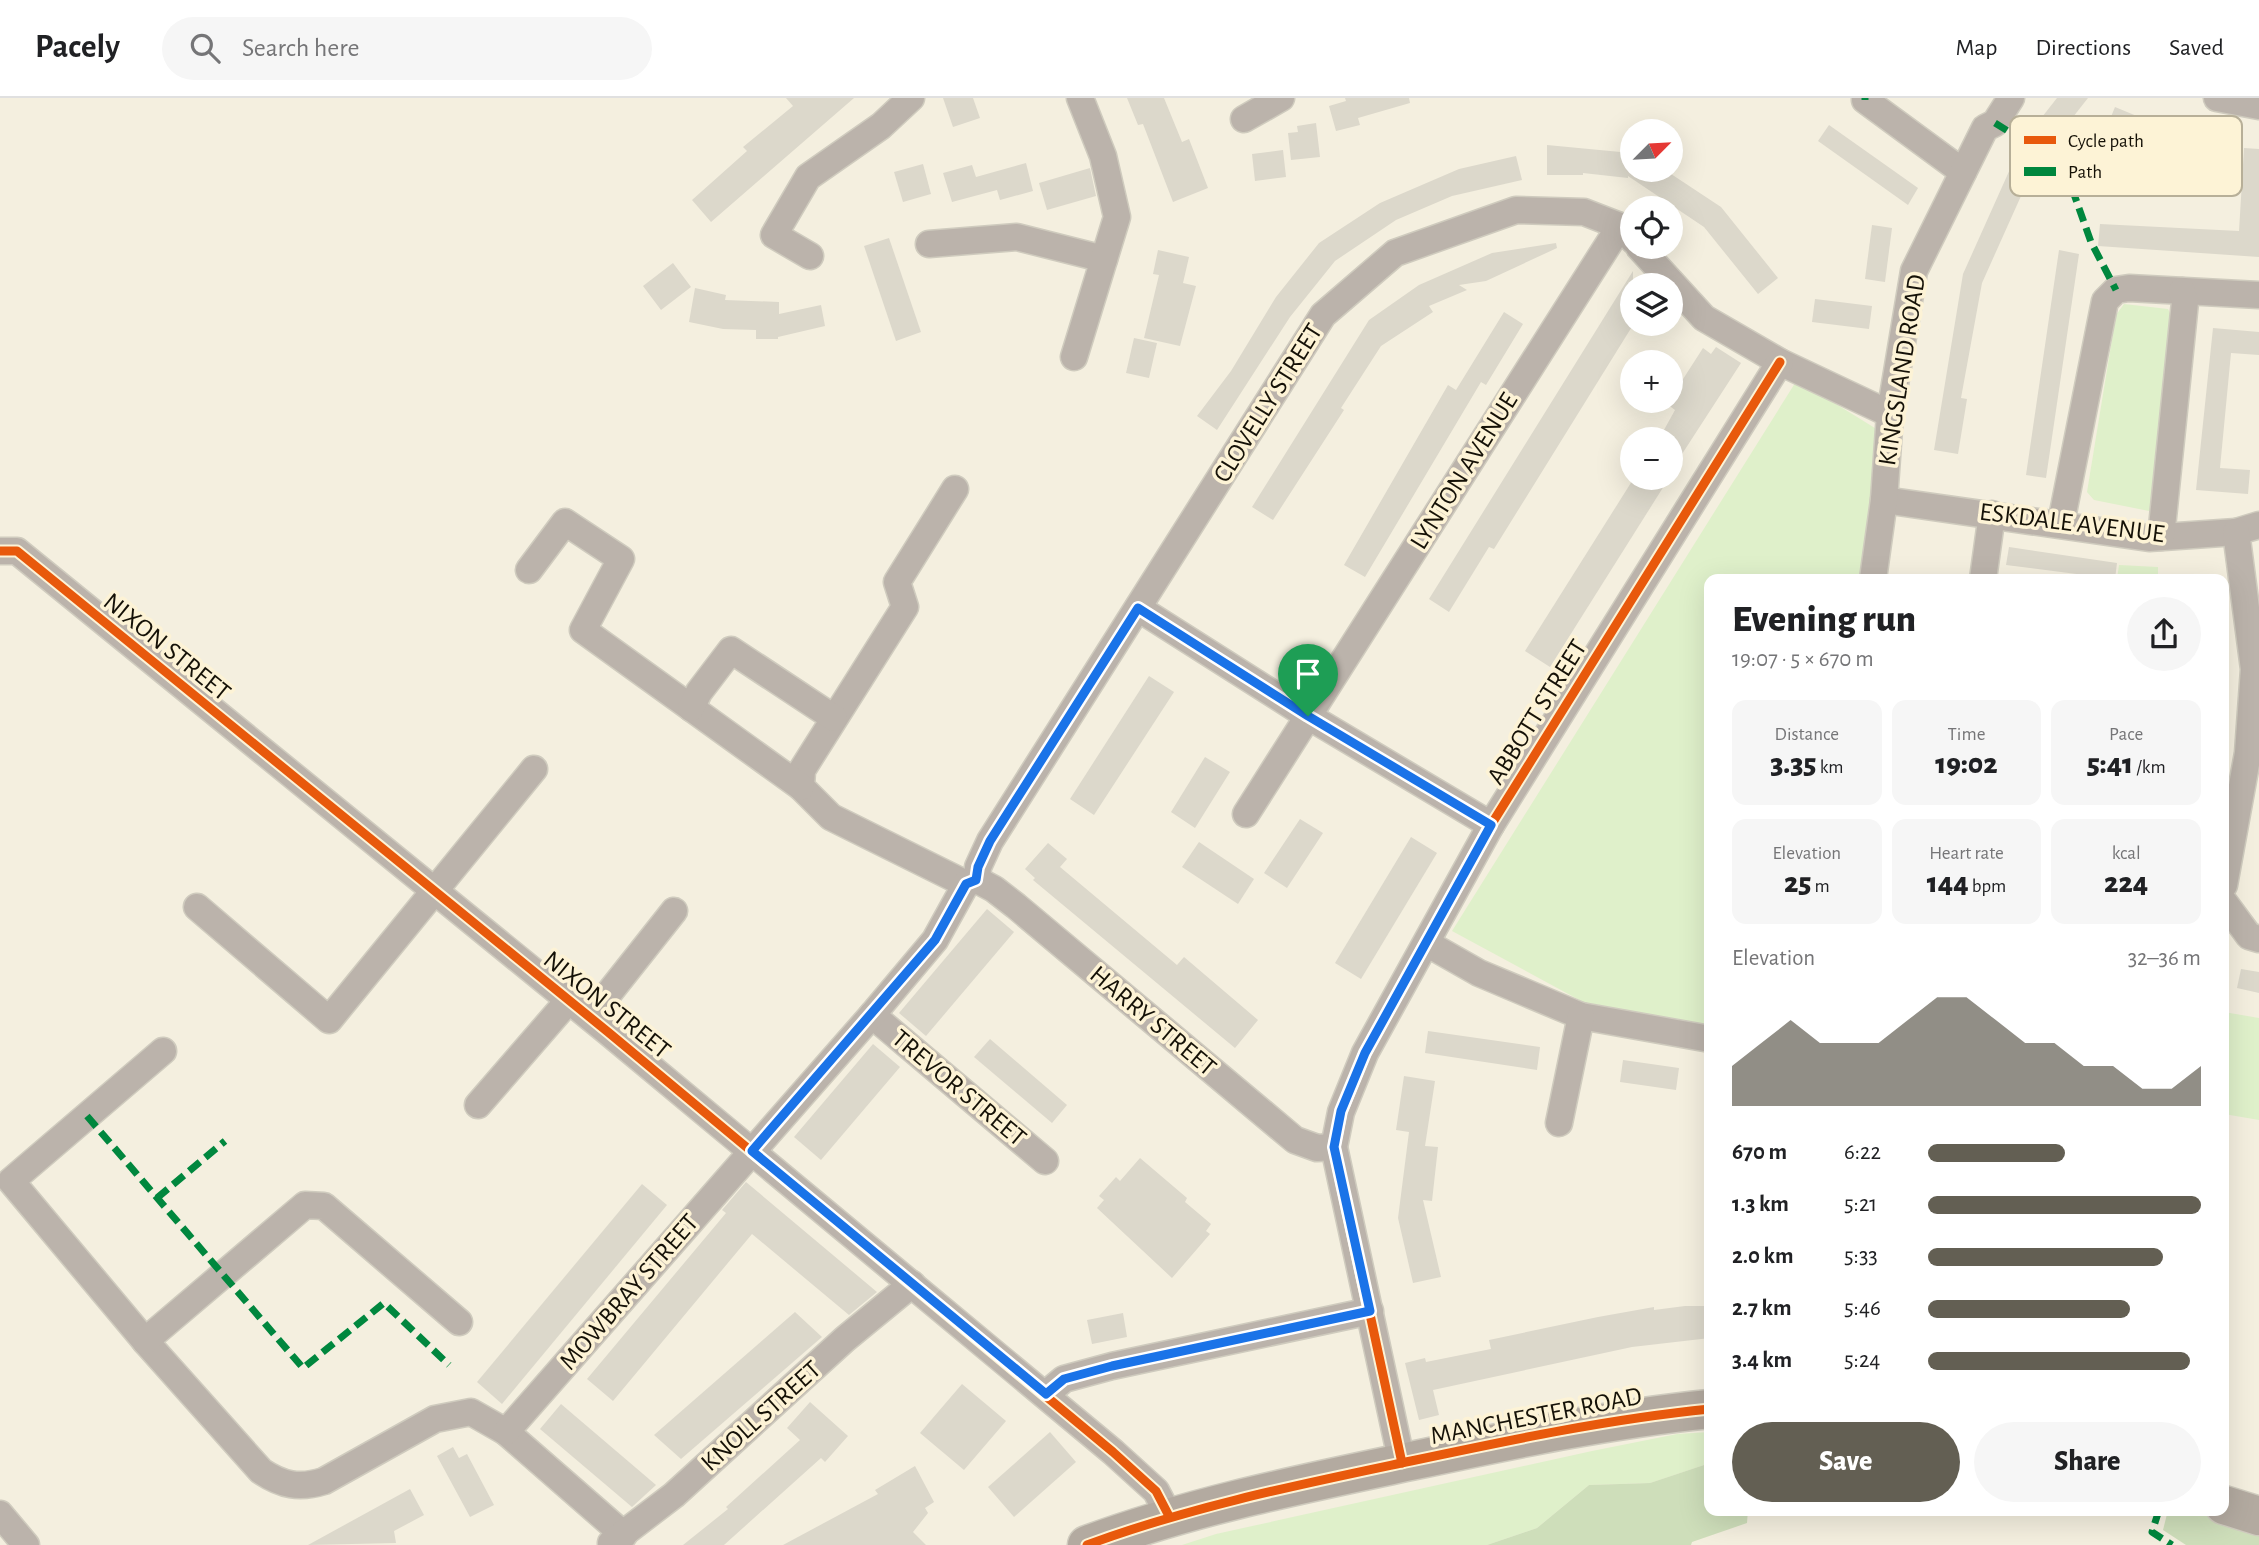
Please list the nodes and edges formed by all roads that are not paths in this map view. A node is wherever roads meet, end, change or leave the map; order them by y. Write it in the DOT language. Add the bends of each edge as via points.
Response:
graph roads {
  1 [pos="911,98"];
  2 [pos="1080,98"];
  3 [pos="1281,98"];
  4 [pos="2011,98"];
  5 [pos="2217,98"];
  6 [pos="1865,100"];
  7 [pos="2259,106"];
  8 [pos="1244,119"];
  9 [pos="1964,172"];
  10 [pos="1620,230"];
  11 [pos="1620,242"];
  12 [pos="929,244"];
  13 [pos="810,257"];
  14 [pos="1104,259"];
  15 [pos="1650,259"];
  16 [pos="2182,291"];
  17 [pos="2259,295"];
  18 [pos="1074,357"];
  19 [pos="1780,362"];
  20 [pos="1890,414"];
  21 [pos="955,489"];
  22 [pos="1884,500"];
  23 [pos="1992,514"];
  24 [pos="2061,523"];
  25 [pos="2247,529"];
  26 [pos="2161,537"];
  27 [pos="0,551"];
  28 [pos="529,570"];
  29 [pos="1874,574"];
  30 [pos="1984,574"];
  31 [pos="1138,608"];
  32 [pos="691,708"];
  33 [pos="1308,716"];
  34 [pos="834,718"];
  35 [pos="534,769"];
  36 [pos="801,787"];
  37 [pos="1246,814"];
  38 [pos="1491,825"];
  39 [pos="2229,857"];
  40 [pos="971,882"];
  41 [pos="435,891"];
  42 [pos="197,907"];
  43 [pos="2229,909"];
  44 [pos="674,911"];
  45 [pos="2259,939"];
  46 [pos="1428,944"];
  47 [pos="569,1000"];
  48 [pos="872,1015"];
  49 [pos="1581,1016"];
  50 [pos="590,1017"];
  51 [pos="1704,1038"];
  52 [pos="163,1051"];
  53 [pos="478,1105"];
  54 [pos="1559,1123"];
  55 [pos="1334,1147"];
  56 [pos="752,1151"];
  57 [pos="1045,1161"];
  58 [pos="6,1174"];
  59 [pos="912,1284"];
  60 [pos="1370,1311"];
  61 [pos="459,1322"];
  62 [pos="145,1341"];
  63 [pos="1046,1394"];
  64 [pos="1704,1410"];
  65 [pos="506,1432"];
  66 [pos="1402,1463"];
  67 [pos="2229,1506"];
  68 [pos="0,1514"];
  69 [pos="1169,1516"];
  70 [pos="2259,1516"];
  71 [pos="616,1540"];
  72 [pos="26,1545"];
  73 [pos="1087,1545"];
  1 -- 13 [label="street" via="808,177 774,235"];
  2 -- 14 [label="street" via="1103,156 1117,217"];
  3 -- 8 [label="street"];
  4 -- 9 [label="street, KINGSLAND ROAD" via="1995,123 1985,128"];
  5 -- 7 [label="street"];
  6 -- 9 [label="street"];
  9 -- 20 [label="street, KINGSLAND ROAD" via="1914,271"];
  10 -- 31 [label="street, CLOVELLY STREET" via="1584,212 1516,210 1395,253 1323,315"];
  11 -- 33 [label="street, LYNTON AVENUE"];
  12 -- 14 [label="street" via="1017,237"];
  14 -- 18 [label="street"];
  15 -- 19 [label="street" via="1704,318"];
  16 -- 17 [label="street"];
  16 -- 24 [label="street" via="2129,288 2116,290 2105,301"];
  16 -- 26 [label="street" via="2185,302"];
  19 -- 20 [label="street"];
  19 -- 38 [label="street, ABBOTT STREET"];
  20 -- 22 [label="street, KINGSLAND ROAD"];
  21 -- 34 [label="street" via="897,582 905,607"];
  22 -- 23 [label="street, ESKDALE AVENUE"];
  22 -- 29 [label="street, KINGSLAND ROAD"];
  23 -- 24 [label="street, ESKDALE AVENUE"];
  23 -- 30 [label="street"];
  24 -- 26 [label="street, ESKDALE AVENUE"];
  25 -- 26 [label="street, ESKDALE AVENUE"];
  25 -- 39 [label="street" via="2254,669 2248,752"];
  27 -- 41 [label="street, NIXON STREET" via="17,551"];
  28 -- 32 [label="street, HARRY STREET" via="565,522 621,559 583,630"];
  31 -- 33 [label="street"];
  31 -- 40 [label="street, CLOVELLY STREET" via="990,841"];
  32 -- 34 [label="street" via="731,650"];
  32 -- 36 [label="street, HARRY STREET"];
  33 -- 37 [label="street, LYNTON AVENUE"];
  33 -- 38 [label="street"];
  34 -- 36 [label="street" via="802,770"];
  35 -- 41 [label="street"];
  36 -- 40 [label="street, HARRY STREET" via="831,817"];
  38 -- 46 [label="street, ABBOTT STREET"];
  40 -- 48 [label="street, MOWBRAY STREET" via="935,940"];
  40 -- 55 [label="street, HARRY STREET" via="994,889 1016,906 1295,1140 1317,1148"];
  41 -- 42 [label="street" via="330,1020"];
  41 -- 47 [label="street, NIXON STREET"];
  43 -- 45 [label="street" via="2249,936"];
  44 -- 50 [label="street"];
  46 -- 49 [label="street" via="1479,973"];
  46 -- 55 [label="street, ABBOTT STREET" via="1365,1053 1341,1111"];
  47 -- 50 [label="street, NIXON STREET"];
  47 -- 53 [label="street"];
  48 -- 56 [label="street, MOWBRAY STREET"];
  48 -- 57 [label="street, TREVOR STREET"];
  49 -- 51 [label="street"];
  49 -- 54 [label="street"];
  50 -- 56 [label="street, NIXON STREET"];
  52 -- 58 [label="street"];
  55 -- 60 [label="street, ABBOTT STREET"];
  56 -- 59 [label="street, NIXON STREET"];
  56 -- 65 [label="street, MOWBRAY STREET"];
  58 -- 62 [label="street"];
  59 -- 63 [label="street, NIXON STREET"];
  59 -- 71 [label="street, KNOLL STREET" via="674,1495"];
  60 -- 63 [label="street" via="1112,1366 1064,1379"];
  60 -- 66 [label="street, ABBOTT STREET"];
  61 -- 62 [label="street" via="324,1206 305,1205"];
  62 -- 65 [label="street" via="261,1471 279,1483 309,1486 324,1481 435,1419 458,1412 471,1412"];
  63 -- 69 [label="street, NIXON STREET" via="1151,1485"];
  64 -- 66 [label="main road, MANCHESTER ROAD" via="1582,1425"];
  65 -- 71 [label="street"];
  66 -- 69 [label="main road, MANCHESTER ROAD"];
  67 -- 70 [label="main road"];
  68 -- 72 [label="street"];
  69 -- 73 [label="main road, MANCHESTER ROAD"];
}
